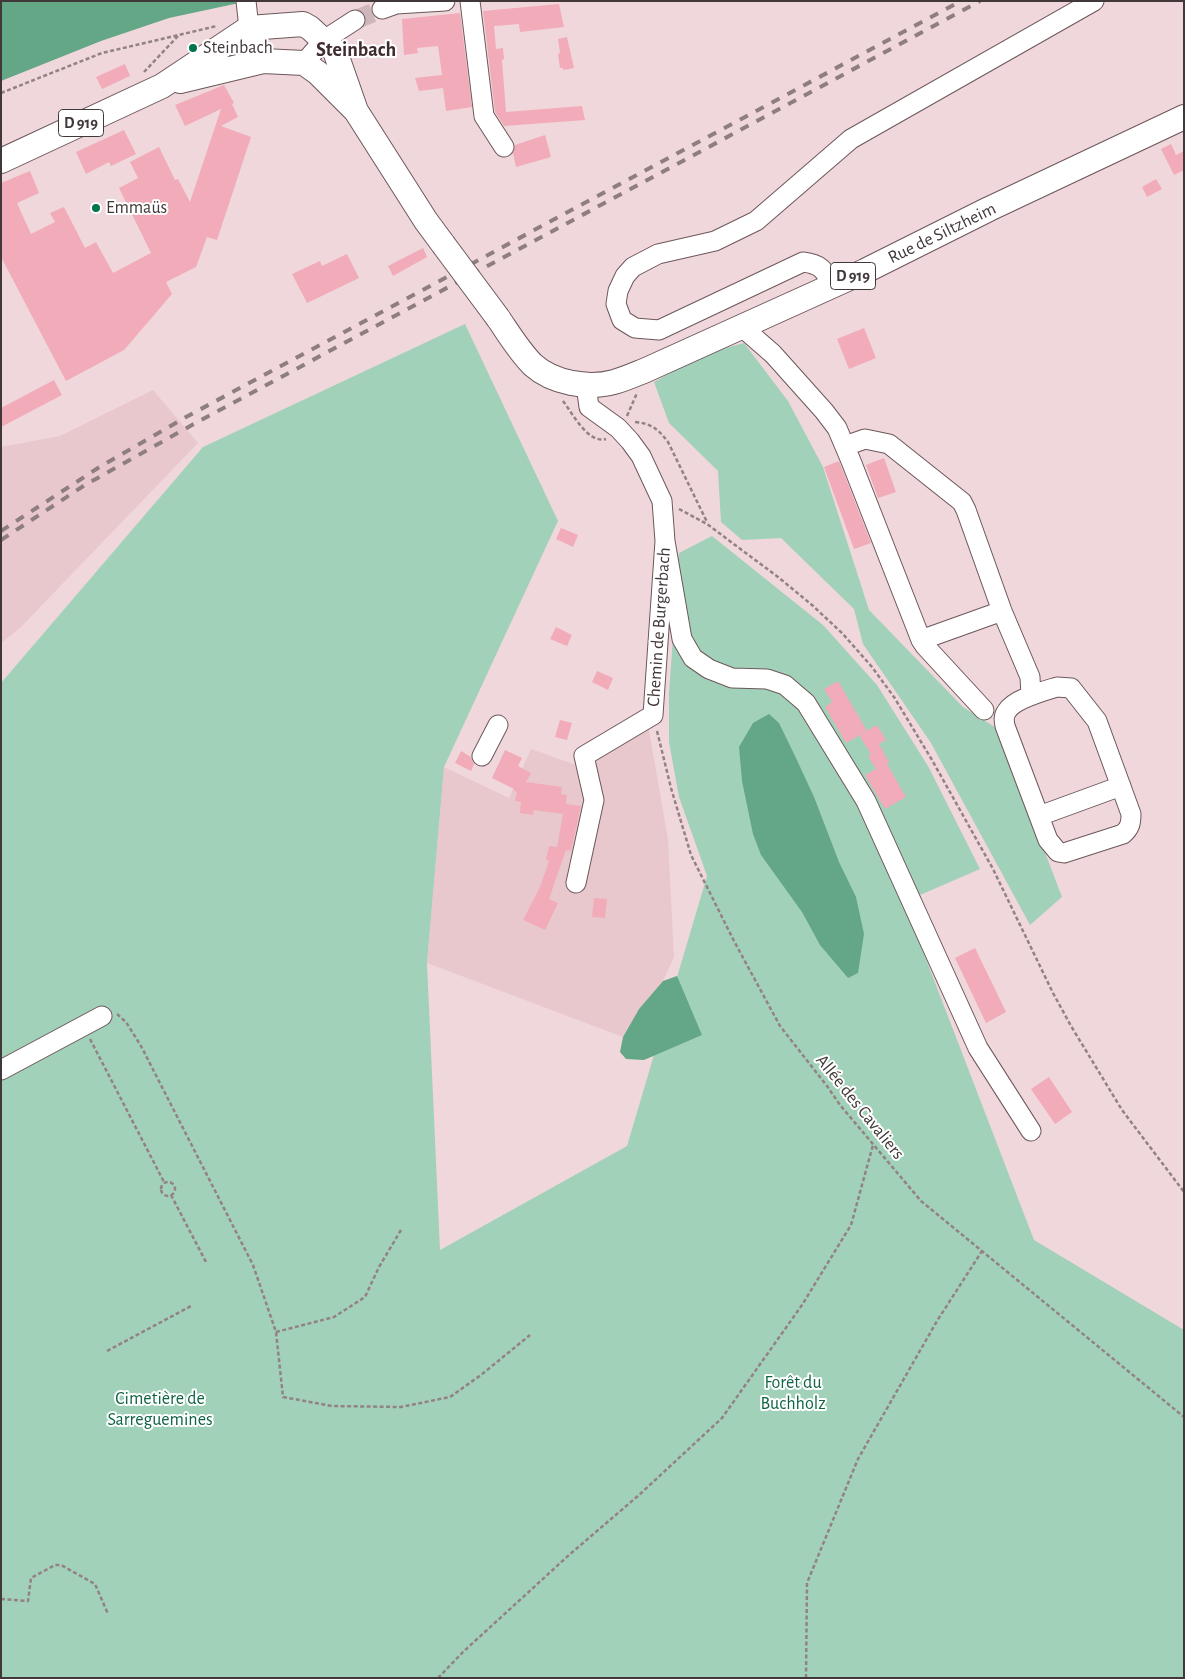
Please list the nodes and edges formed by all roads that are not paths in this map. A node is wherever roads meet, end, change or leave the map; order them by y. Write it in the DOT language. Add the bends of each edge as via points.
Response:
graph roads {
  1 [pos="445,1"];
  2 [pos="470,1"];
  3 [pos="1094,1"];
  4 [pos="382,9"];
  5 [pos="247,14"];
  6 [pos="317,34"];
  7 [pos="262,61"];
  8 [pos="304,63"];
  9 [pos="162,86"];
  10 [pos="356,112"];
  11 [pos="1184,117"];
  12 [pos="504,147"];
  13 [pos="1,160"];
  14 [pos="833,285"];
  15 [pos="742,327"];
  16 [pos="586,385"];
  17 [pos="845,446"];
  18 [pos="665,541"];
  19 [pos="1002,611"];
  20 [pos="921,640"];
  21 [pos="1031,696"];
  22 [pos="984,710"];
  23 [pos="498,725"];
  24 [pos="482,756"];
  25 [pos="1121,786"];
  26 [pos="1039,816"];
  27 [pos="576,883"];
  28 [pos="102,1016"];
  29 [pos="1,1070"];
  30 [pos="1031,1131"];
  1 -- 4 [label="street" via="396,4"];
  2 -- 12 [label="street" via="484,116"];
  3 -- 14 [label="street" via="851,140 756,221 715,241 658,254 633,267 618,291 616,304 622,320 635,328 659,330 803,262 816,264 826,272"];
  5 -- 6 [label="main road" via="302,24"];
  5 -- 7 [label="street"];
  5 -- 9 [label="main road"];
  6 -- 8 [label="street"];
  6 -- 10 [label="main road, D 919" via="335,51"];
  7 -- 8 [label="main road"];
  7 -- 9 [label="main road, D 919"];
  8 -- 10 [label="main road, D 919"];
  9 -- 13 [label="main road, D 919"];
  10 -- 16 [label="main road, D 919, bridge" via="426,221 521,352 534,366 562,380"];
  11 -- 14 [label="main road, Rue de Siltzheim / D 919"];
  14 -- 15 [label="main road, Rue de Siltzheim / D 919"];
  15 -- 16 [label="main road, Rue de Siltzheim / D 919" via="629,377"];
  15 -- 17 [label="street" via="773,354 824,411"];
  16 -- 18 [label="street, Chemin de Burgerbach" via="589,407 618,428 641,456 662,501"];
  17 -- 19 [label="street" via="865,439 889,444 962,502"];
  17 -- 20 [label="street"];
  18 -- 27 [label="street, Chemin de Burgerbach" via="653,715 584,756 594,800"];
  18 -- 30 [label="street" via="682,639 693,658 732,678 767,679 785,684 806,703 866,801 978,1048"];
  19 -- 20 [label="street"];
  19 -- 21 [label="street" via="1030,677"];
  20 -- 22 [label="street"];
  21 -- 25 [label="street" via="1057,687 1071,688 1097,721"];
  21 -- 26 [label="street" via="1007,710 1004,718"];
  23 -- 24 [label="street"];
  25 -- 26 [label="street"];
  25 -- 26 [label="street" via="1131,814 1128,829 1123,834 1064,853 1058,852 1048,840"];
  28 -- 29 [label="street"];
}
